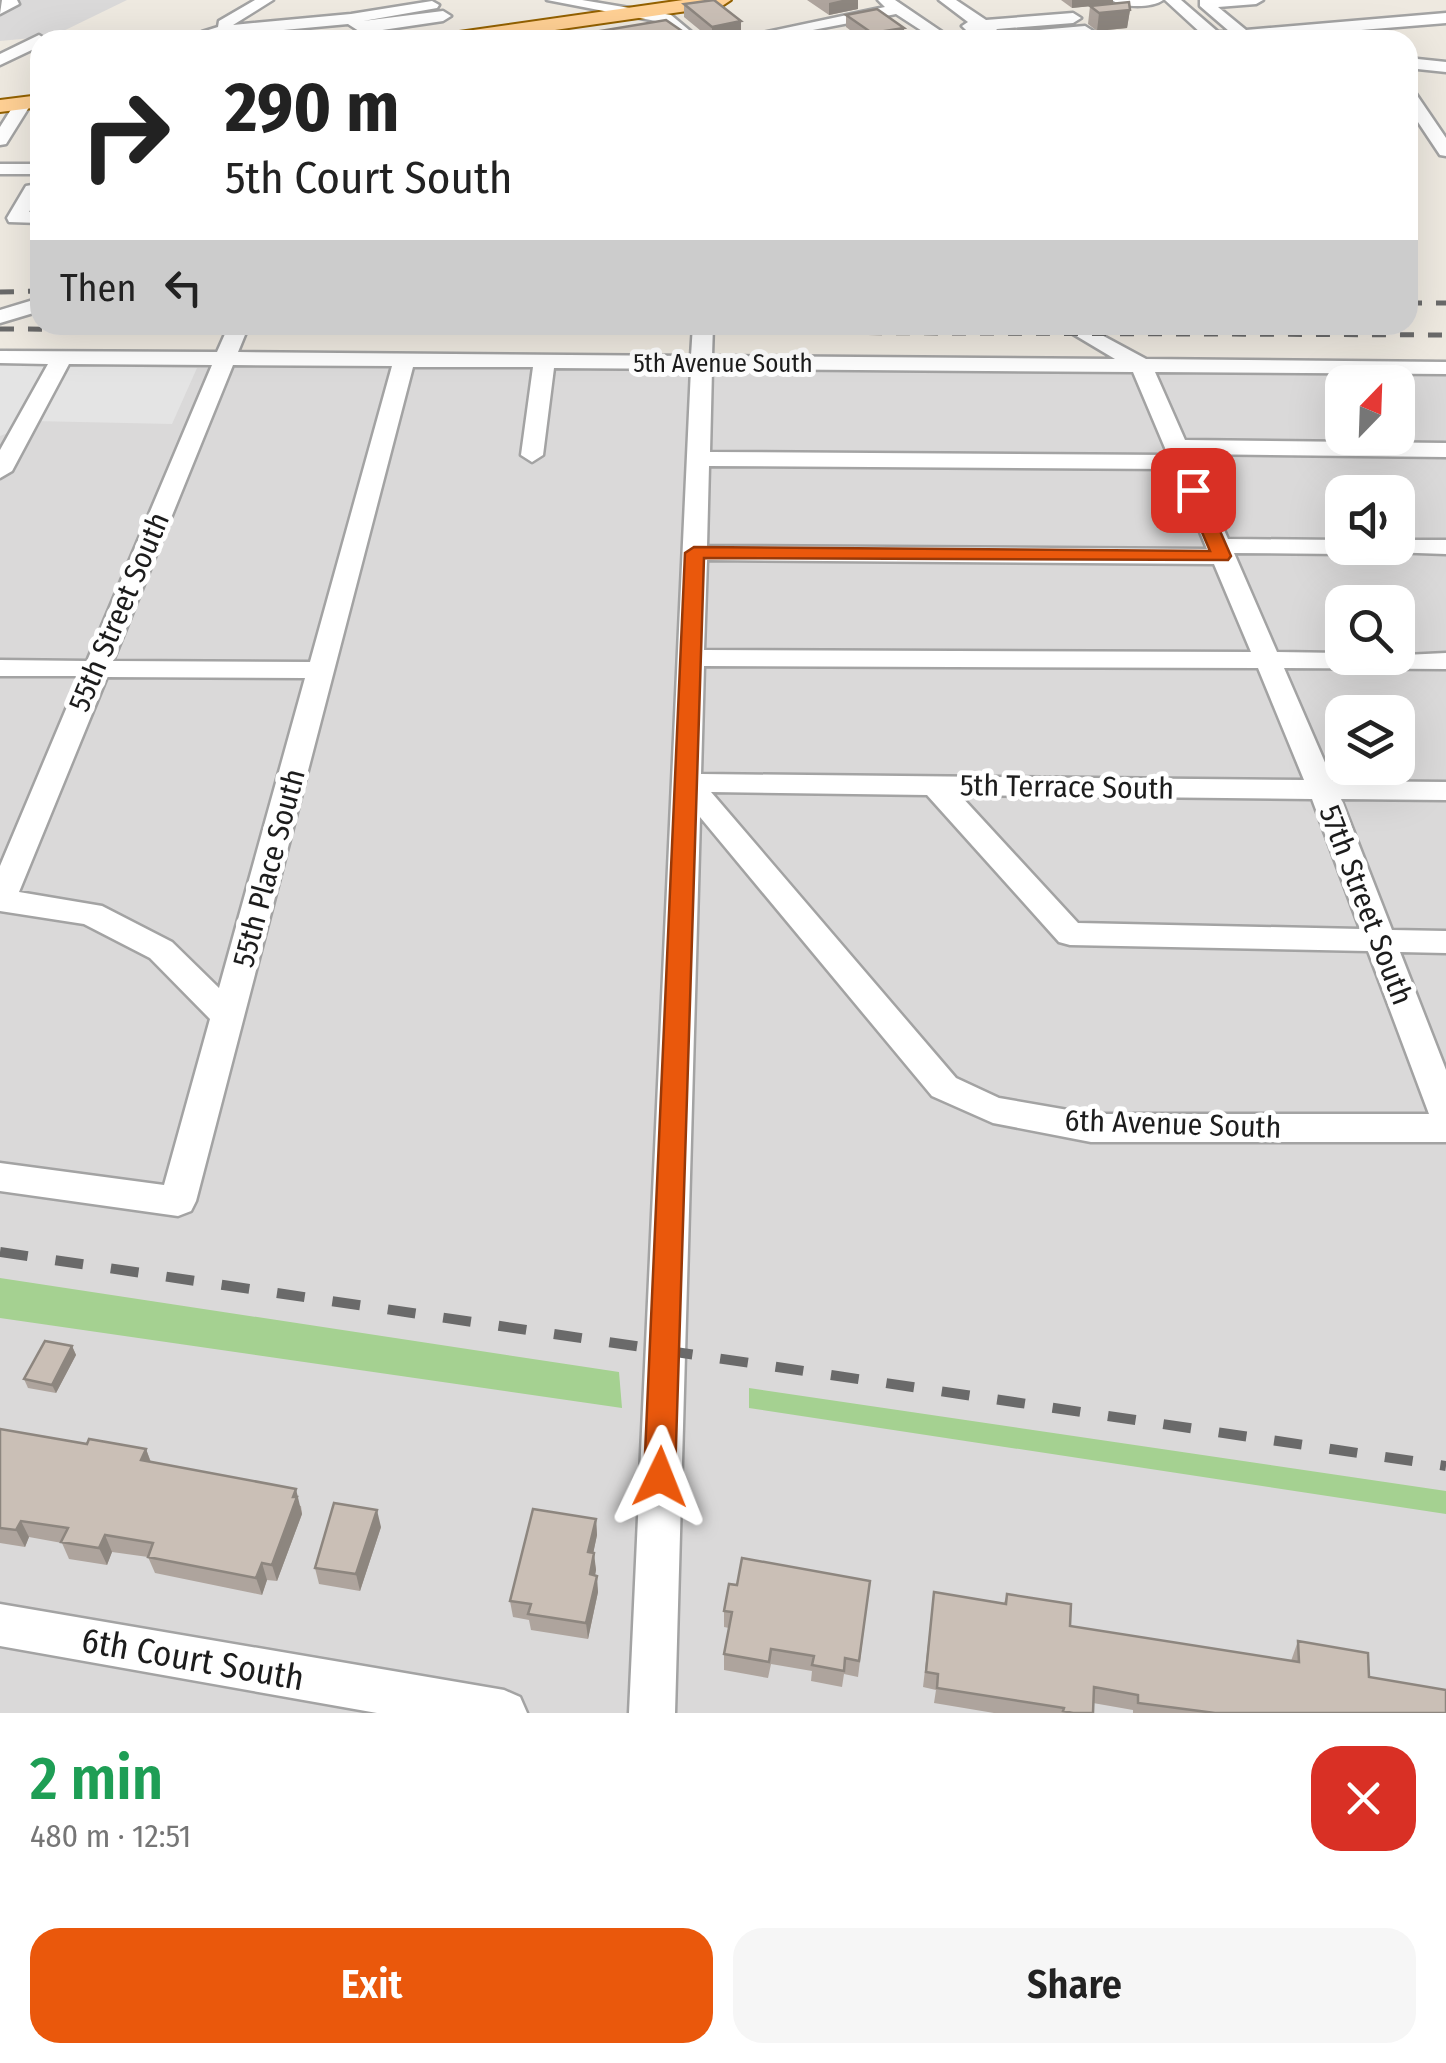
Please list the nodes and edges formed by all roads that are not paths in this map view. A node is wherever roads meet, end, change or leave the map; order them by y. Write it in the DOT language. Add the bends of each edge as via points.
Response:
graph roads {
  1 [pos="9,0"];
  2 [pos="266,0"];
  3 [pos="554,0"];
  4 [pos="722,0"];
  5 [pos="946,0"];
  6 [pos="1156,0"];
  7 [pos="1172,0"];
  8 [pos="1256,0"];
  9 [pos="892,4"];
  10 [pos="1116,5"];
  11 [pos="434,7"];
  12 [pos="0,9"];
  13 [pos="632,12"];
  14 [pos="1090,14"];
  15 [pos="1446,18"];
  16 [pos="1356,19"];
  17 [pos="976,21"];
  18 [pos="1077,21"];
  19 [pos="285,23"];
  20 [pos="925,26"];
  21 [pos="213,30"];
  22 [pos="240,30"];
  23 [pos="293,30"];
  24 [pos="459,30"];
  25 [pos="518,30"];
  26 [pos="681,30"];
  27 [pos="780,30"];
  28 [pos="931,30"];
  29 [pos="976,30"];
  30 [pos="1038,30"];
  31 [pos="1203,30"];
  32 [pos="1236,30"];
  33 [pos="1278,30"];
  34 [pos="1363,30"];
  35 [pos="30,45"];
  36 [pos="30,59"];
  37 [pos="0,61"];
  38 [pos="1418,64"];
  39 [pos="1446,67"];
  40 [pos="1418,102"];
  41 [pos="1434,107"];
  42 [pos="19,108"];
  43 [pos="1418,112"];
  44 [pos="0,140"];
  45 [pos="1446,152"];
  46 [pos="0,169"];
  47 [pos="30,169"];
  48 [pos="30,194"];
  49 [pos="30,217"];
  50 [pos="30,307"];
  51 [pos="0,316"];
  52 [pos="234,335"];
  53 [pos="1086,335"];
  54 [pos="702,339"];
  55 [pos="0,357"];
  56 [pos="62,357"];
  57 [pos="224,360"];
  58 [pos="404,361"];
  59 [pos="544,362"];
  60 [pos="1140,366"];
  61 [pos="1446,368"];
  62 [pos="1446,450"];
  63 [pos="532,455"];
  64 [pos="1178,455"];
  65 [pos="698,458"];
  66 [pos="2,465"];
  67 [pos="1325,547"];
  68 [pos="1415,547"];
  69 [pos="1446,547"];
  70 [pos="1219,551"];
  71 [pos="694,553"];
  72 [pos="691,658"];
  73 [pos="1267,660"];
  74 [pos="1446,661"];
  75 [pos="0,668"];
  76 [pos="95,669"];
  77 [pos="322,670"];
  78 [pos="687,784"];
  79 [pos="935,786"];
  80 [pos="1323,790"];
  81 [pos="1446,790"];
  82 [pos="1,900"];
  83 [pos="1379,942"];
  84 [pos="1446,942"];
  85 [pos="228,1016"];
  86 [pos="1446,1114"];
  87 [pos="1446,1128"];
  88 [pos="0,1176"];
  89 [pos="0,1625"];
  90 [pos="504,1713"];
  91 [pos="652,1713"];
  1 -- 12 [label="street"];
  2 -- 21 [label="street"];
  3 -- 13 [label="street"];
  4 -- 13 [label="main road"];
  5 -- 17 [label="street"];
  6 -- 10 [label="street"];
  7 -- 31 [label="street"];
  8 -- 32 [label="street" via="1206,3"];
  9 -- 20 [label="street"];
  9 -- 27 [label="street"];
  11 -- 19 [label="street" via="362,28 351,18"];
  11 -- 24 [label="street"];
  13 -- 25 [label="main road"];
  13 -- 26 [label="street" via="666,18"];
  14 -- 18 [label="street"];
  15 -- 16 [label="street"];
  16 -- 33 [label="street"];
  16 -- 34 [label="street"];
  17 -- 18 [label="street"];
  17 -- 20 [label="street"];
  17 -- 29 [label="street" via="970,26"];
  18 -- 30 [label="street"];
  19 -- 22 [label="street"];
  19 -- 23 [label="street"];
  20 -- 28 [label="street"];
  35 -- 37 [label="street"];
  36 -- 37 [label="street"];
  38 -- 39 [label="street"];
  40 -- 41 [label="street"];
  42 -- 44 [label="street"];
  43 -- 45 [label="street"];
  46 -- 47 [label="street"];
  48 -- 49 [label="street" via="16,218"];
  50 -- 51 [label="street"];
  52 -- 57 [label="street, 55th Street South"];
  53 -- 60 [label="street"];
  54 -- 59 [label="street, 5th Avenue South"];
  54 -- 60 [label="street, 5th Avenue South"];
  54 -- 65 [label="street"];
  55 -- 56 [label="street, 5th Avenue South"];
  56 -- 57 [label="street, 5th Avenue South"];
  56 -- 66 [label="street"];
  57 -- 58 [label="street, 5th Avenue South"];
  57 -- 76 [label="street, 55th Street South"];
  58 -- 59 [label="street, 5th Avenue South"];
  58 -- 77 [label="street, 55th Place South"];
  59 -- 63 [label="street"];
  60 -- 61 [label="street, 5th Avenue South"];
  60 -- 64 [label="street, 57th Street South"];
  62 -- 64 [label="street"];
  64 -- 65 [label="street"];
  64 -- 70 [label="street, 57th Street South"];
  65 -- 71 [label="street"];
  67 -- 70 [label="street"];
  68 -- 69 [label="street"];
  70 -- 71 [label="street"];
  70 -- 73 [label="street, 57th Street South"];
  71 -- 72 [label="street"];
  72 -- 73 [label="street"];
  72 -- 78 [label="street"];
  73 -- 74 [label="street"];
  73 -- 80 [label="street, 57th Street South"];
  75 -- 76 [label="street"];
  76 -- 77 [label="street"];
  76 -- 82 [label="street, 55th Street South"];
  77 -- 85 [label="street, 55th Place South"];
  78 -- 79 [label="street, 5th Terrace South"];
  78 -- 87 [label="street, 6th Avenue South" via="944,1087 993,1110 1092,1128"];
  78 -- 91 [label="street"];
  79 -- 80 [label="street, 5th Terrace South"];
  79 -- 83 [label="street" via="1070,934"];
  80 -- 81 [label="street, 5th Terrace South"];
  80 -- 83 [label="street, 57th Street South"];
  82 -- 85 [label="street" via="92,914 160,950"];
  83 -- 84 [label="street"];
  83 -- 86 [label="street, 57th Street South"];
  85 -- 88 [label="street, 55th Place South" via="178,1200"];
  89 -- 90 [label="street, 6th Court South"];
}
